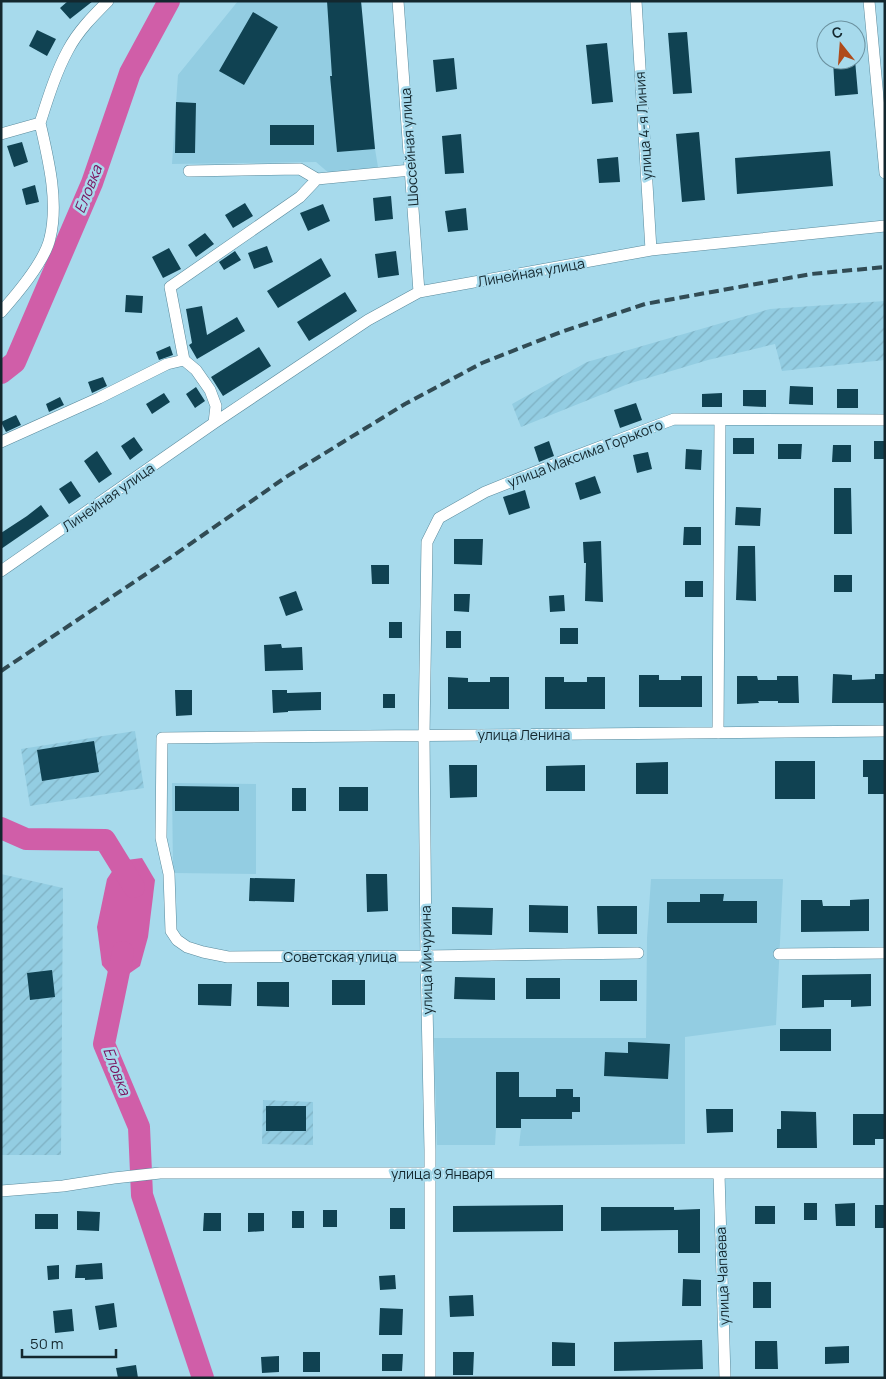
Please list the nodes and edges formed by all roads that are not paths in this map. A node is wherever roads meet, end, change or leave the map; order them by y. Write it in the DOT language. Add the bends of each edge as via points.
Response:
graph roads {
  1 [pos="108,1"];
  2 [pos="398,1"];
  3 [pos="636,1"];
  4 [pos="869,1"];
  5 [pos="40,122"];
  6 [pos="1,134"];
  7 [pos="411,170"];
  8 [pos="189,171"];
  9 [pos="885,173"];
  10 [pos="317,179"];
  11 [pos="885,226"];
  12 [pos="651,250"];
  13 [pos="419,292"];
  14 [pos="1,312"];
  15 [pos="184,360"];
  16 [pos="720,420"];
  17 [pos="885,420"];
  18 [pos="214,423"];
  19 [pos="1,442"];
  20 [pos="427,542"];
  21 [pos="1,571"];
  22 [pos="885,730"];
  23 [pos="718,733"];
  24 [pos="424,735"];
  25 [pos="171,931"];
  26 [pos="885,952"];
  27 [pos="638,953"];
  28 [pos="779,954"];
  29 [pos="426,956"];
  30 [pos="430,1173"];
  31 [pos="885,1173"];
  32 [pos="719,1174"];
  33 [pos="1,1191"];
  34 [pos="430,1378"];
  35 [pos="725,1378"];
  1 -- 5 [label="street" via="87,22 68,49"];
  2 -- 7 [label="street, Шоссейная улица"];
  3 -- 12 [label="street, улица 4-я Линия"];
  4 -- 9 [label="street"];
  5 -- 6 [label="street"];
  5 -- 14 [label="street" via="50,174 53,210 50,238 39,264"];
  7 -- 10 [label="street"];
  7 -- 13 [label="street, Шоссейная улица"];
  8 -- 10 [label="street" via="300,169"];
  10 -- 15 [label="street" via="300,197 170,287"];
  11 -- 12 [label="street, Линейная улица"];
  12 -- 13 [label="street, Линейная улица"];
  13 -- 18 [label="street, Линейная улица" via="368,320"];
  15 -- 18 [label="street" via="196,370 210,390 216,406"];
  15 -- 19 [label="street" via="167,364"];
  16 -- 17 [label="street, улица Максима Горького"];
  16 -- 20 [label="street, улица Максима Горького" via="674,419 484,492 440,518"];
  16 -- 23 [label="street"];
  18 -- 21 [label="street, Линейная улица"];
  20 -- 24 [label="street, улица Мичурина"];
  22 -- 23 [label="street, улица Ленина"];
  23 -- 24 [label="street, улица Ленина"];
  24 -- 25 [label="street, улица Ленина" via="162,738 160,838 169,874"];
  24 -- 29 [label="street, улица Мичурина"];
  25 -- 29 [label="street, Советская улица" via="187,947 228,957"];
  26 -- 28 [label="street"];
  27 -- 29 [label="street, Советская улица"];
  29 -- 30 [label="street, улица Мичурина"];
  30 -- 32 [label="street, улица 9 Января"];
  30 -- 33 [label="street, улица 9 Января" via="160,1173"];
  30 -- 34 [label="street, улица Мичурина"];
  31 -- 32 [label="street, улица 9 Января"];
  32 -- 35 [label="street, улица Чапаева"];
}
